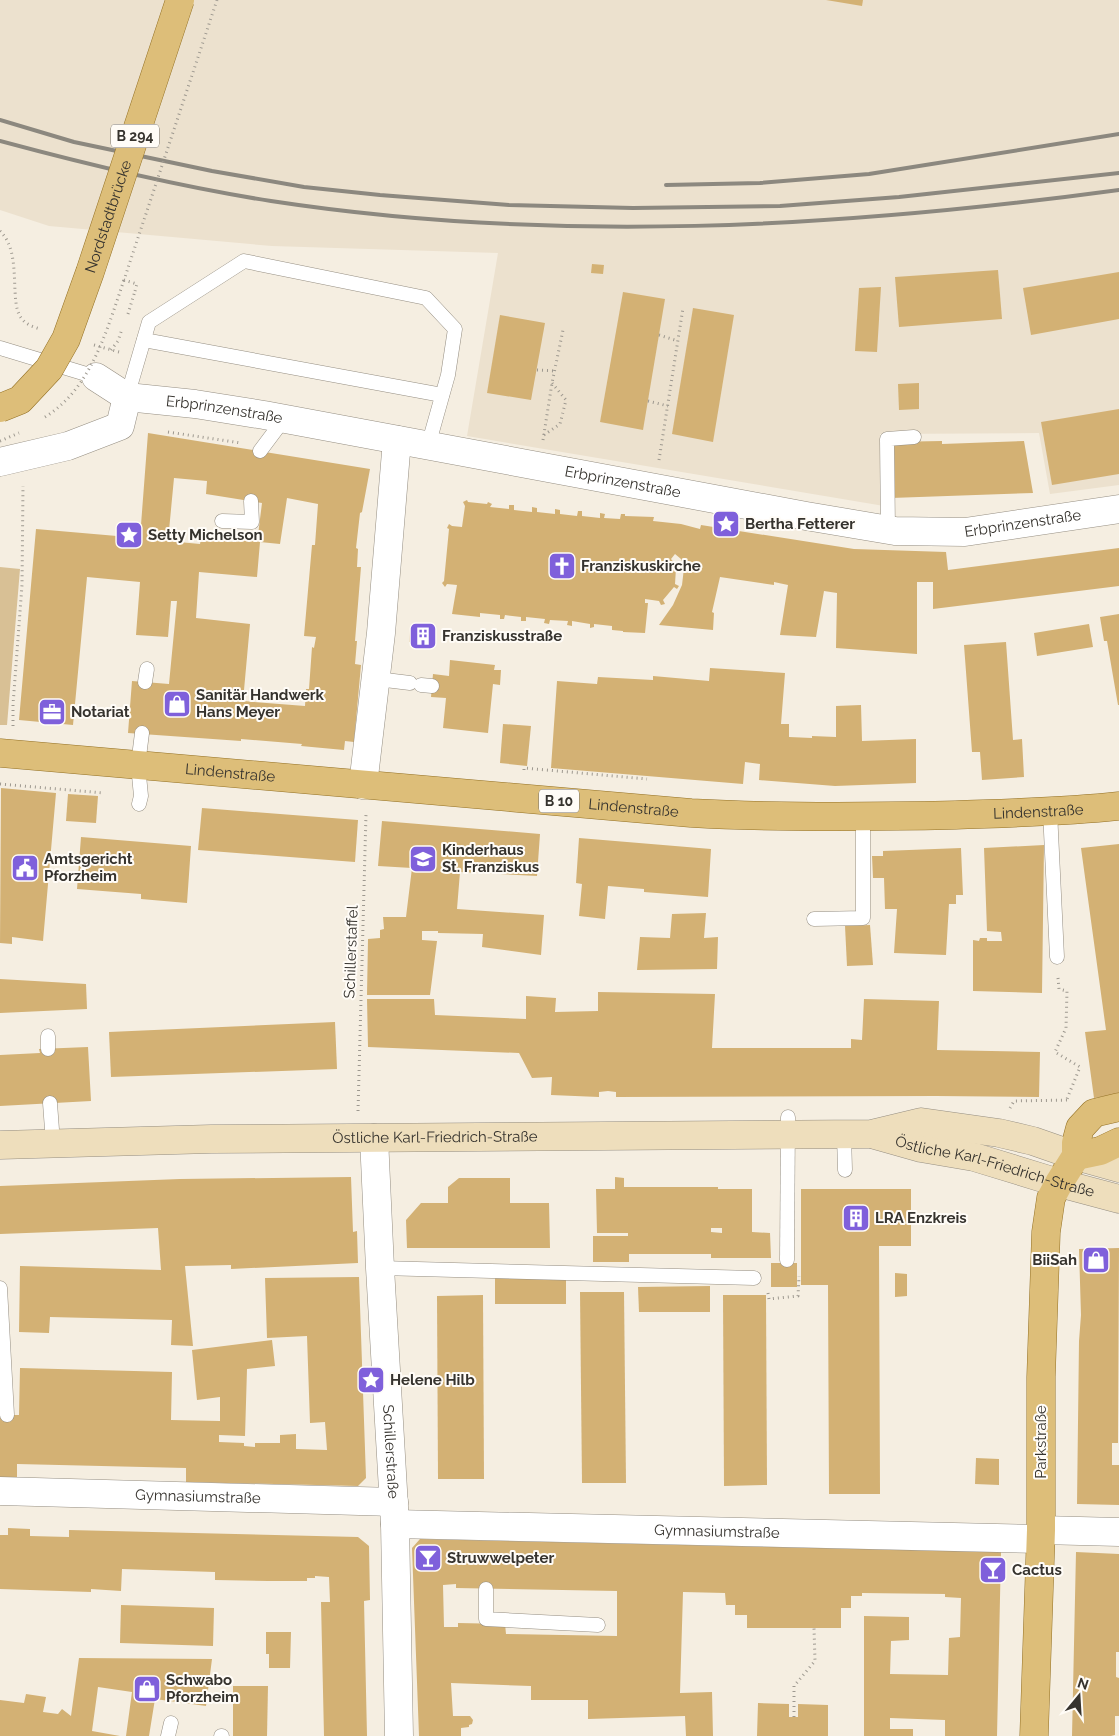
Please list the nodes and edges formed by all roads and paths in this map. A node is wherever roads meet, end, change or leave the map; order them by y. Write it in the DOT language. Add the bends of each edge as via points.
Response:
graph roads {
  1 [pos="180,0"];
  2 [pos="217,0"];
  3 [pos="135,291"];
  4 [pos="683,308"];
  5 [pos="563,330"];
  6 [pos="659,335"];
  7 [pos="144,340"];
  8 [pos="678,341"];
  9 [pos="0,348"];
  10 [pos="537,370"];
  11 [pos="555,371"];
  12 [pos="96,377"];
  13 [pos="552,383"];
  14 [pos="442,395"];
  15 [pos="127,397"];
  16 [pos="648,401"];
  17 [pos="668,406"];
  18 [pos="0,408"];
  19 [pos="284,419"];
  20 [pos="166,432"];
  21 [pos="914,438"];
  22 [pos="397,440"];
  23 [pos="662,440"];
  24 [pos="428,446"];
  25 [pos="262,449"];
  26 [pos="0,462"];
  27 [pos="23,477"];
  28 [pos="251,501"];
  29 [pos="1119,509"];
  30 [pos="222,521"];
  31 [pos="888,530"];
  32 [pos="377,679"];
  33 [pos="421,684"];
  34 [pos="13,705"];
  35 [pos="142,734"];
  36 [pos="0,753"];
  37 [pos="138,765"];
  38 [pos="545,769"];
  39 [pos="653,779"];
  40 [pos="364,785"];
  41 [pos="139,804"];
  42 [pos="1119,806"];
  43 [pos="1050,811"];
  44 [pos="366,814"];
  45 [pos="863,818"];
  46 [pos="814,919"];
  47 [pos="1056,957"];
  48 [pos="1059,989"];
  49 [pos="359,1091"];
  50 [pos="1066,1098"];
  51 [pos="50,1104"];
  52 [pos="1119,1107"];
  53 [pos="788,1126"];
  54 [pos="844,1134"];
  55 [pos="871,1134"];
  56 [pos="374,1138"];
  57 [pos="1119,1142"];
  58 [pos="53,1143"];
  59 [pos="0,1145"];
  60 [pos="1076,1156"];
  61 [pos="1119,1168"];
  62 [pos="845,1170"];
  63 [pos="1059,1183"];
  64 [pos="1119,1199"];
  65 [pos="787,1260"];
  66 [pos="380,1268"];
  67 [pos="754,1278"];
  68 [pos="0,1288"];
  69 [pos="7,1415"];
  70 [pos="5,1487"];
  71 [pos="394,1513"];
  72 [pos="1119,1532"];
  73 [pos="1041,1535"];
  74 [pos="486,1589"];
  75 [pos="598,1625"];
  76 [pos="814,1628"];
  77 [pos="794,1717"];
  78 [pos="399,1736"];
  79 [pos="1034,1736"];
  1 -- 18 [label="main road, Nordstadtbrücke / B 294, bridge" via="66,339 49,369 20,400"];
  2 -- 3 [label="path, bridge" via="124,280 138,284"];
  4 -- 8 [label="path"];
  5 -- 11 [label="path"];
  6 -- 8 [label="path"];
  7 -- 14 [label="lane"];
  7 -- 14 [label="lane" via="149,322 244,261 426,298 455,329"];
  7 -- 15 [label="lane"];
  8 -- 17 [label="path"];
  9 -- 12 [label="lane, Erbprinzenstraße"];
  10 -- 11 [label="path"];
  11 -- 13 [label="path"];
  12 -- 15 [label="street, Erbprinzenstraße"];
  13 -- 13 [label="path" via="548,416 544,436 560,424 566,400"];
  14 -- 24 [label="lane"];
  15 -- 19 [label="street, Erbprinzenstraße"];
  15 -- 26 [label="street" via="120,426 68,446"];
  16 -- 17 [label="path"];
  17 -- 23 [label="path"];
  19 -- 22 [label="street, Erbprinzenstraße"];
  19 -- 25 [label="lane"];
  20 -- 25 [label="path"];
  21 -- 31 [label="lane" via="887,439"];
  22 -- 24 [label="street, Erbprinzenstraße"];
  22 -- 32 [label="street"];
  24 -- 31 [label="street, Erbprinzenstraße"];
  27 -- 34 [label="path" via="22,585"];
  28 -- 30 [label="lane" via="252,522"];
  29 -- 31 [label="street, Erbprinzenstraße" via="965,532"];
  32 -- 33 [label="lane"];
  32 -- 40 [label="street"];
  35 -- 37 [label="lane"];
  36 -- 37 [label="main road, Lindenstraße / B 10"];
  37 -- 40 [label="main road, Lindenstraße / B 10"];
  37 -- 41 [label="lane"];
  38 -- 39 [label="path"];
  40 -- 45 [label="main road, Lindenstraße / B 10" via="691,813"];
  42 -- 43 [label="main road, Lindenstraße / B 10"];
  43 -- 45 [label="main road, Lindenstraße / B 10"];
  43 -- 47 [label="lane"];
  44 -- 49 [label="path, Schillerstaffel"];
  45 -- 46 [label="lane" via="863,918"];
  48 -- 50 [label="path" via="1067,991 1066,1028 1055,1052 1080,1067"];
  51 -- 58 [label="lane"];
  52 -- 60 [label="main road, Parkstraße" via="1094,1114 1085,1121 1076,1143"];
  53 -- 54 [label="main road, Östliche Karl-Friedrich-Straße"];
  53 -- 56 [label="main road, Östliche Karl-Friedrich-Straße"];
  53 -- 65 [label="lane"];
  54 -- 55 [label="main road, Östliche Karl-Friedrich-Straße"];
  54 -- 62 [label="lane"];
  55 -- 60 [label="main road, Östliche Karl-Friedrich-Straße" via="921,1122 999,1133"];
  55 -- 63 [label="main road, Östliche Karl-Friedrich-Straße" via="922,1148 974,1157"];
  56 -- 58 [label="main road, Östliche Karl-Friedrich-Straße"];
  56 -- 66 [label="street, Schillerstraße"];
  57 -- 60 [label="main road" via="1100,1151"];
  58 -- 59 [label="main road, Östliche Karl-Friedrich-Straße"];
  60 -- 61 [label="main road, Östliche Karl-Friedrich-Straße"];
  60 -- 63 [label="main road, Parkstraße"];
  63 -- 64 [label="main road, Östliche Karl-Friedrich-Straße"];
  63 -- 73 [label="main road, Parkstraße" via="1051,1198 1045,1248"];
  66 -- 67 [label="lane"];
  66 -- 71 [label="street, Schillerstraße"];
  68 -- 69 [label="lane"];
  70 -- 71 [label="street, Gymnasiumstraße"];
  71 -- 73 [label="street, Gymnasiumstraße" via="485,1534 815,1540"];
  71 -- 78 [label="street, Schillerstraße"];
  72 -- 73 [label="street, Gymnasiumstraße"];
  73 -- 79 [label="main road, Parkstraße"];
  74 -- 75 [label="lane" via="486,1619"];
  76 -- 77 [label="path" via="815,1661 794,1686"];
}
